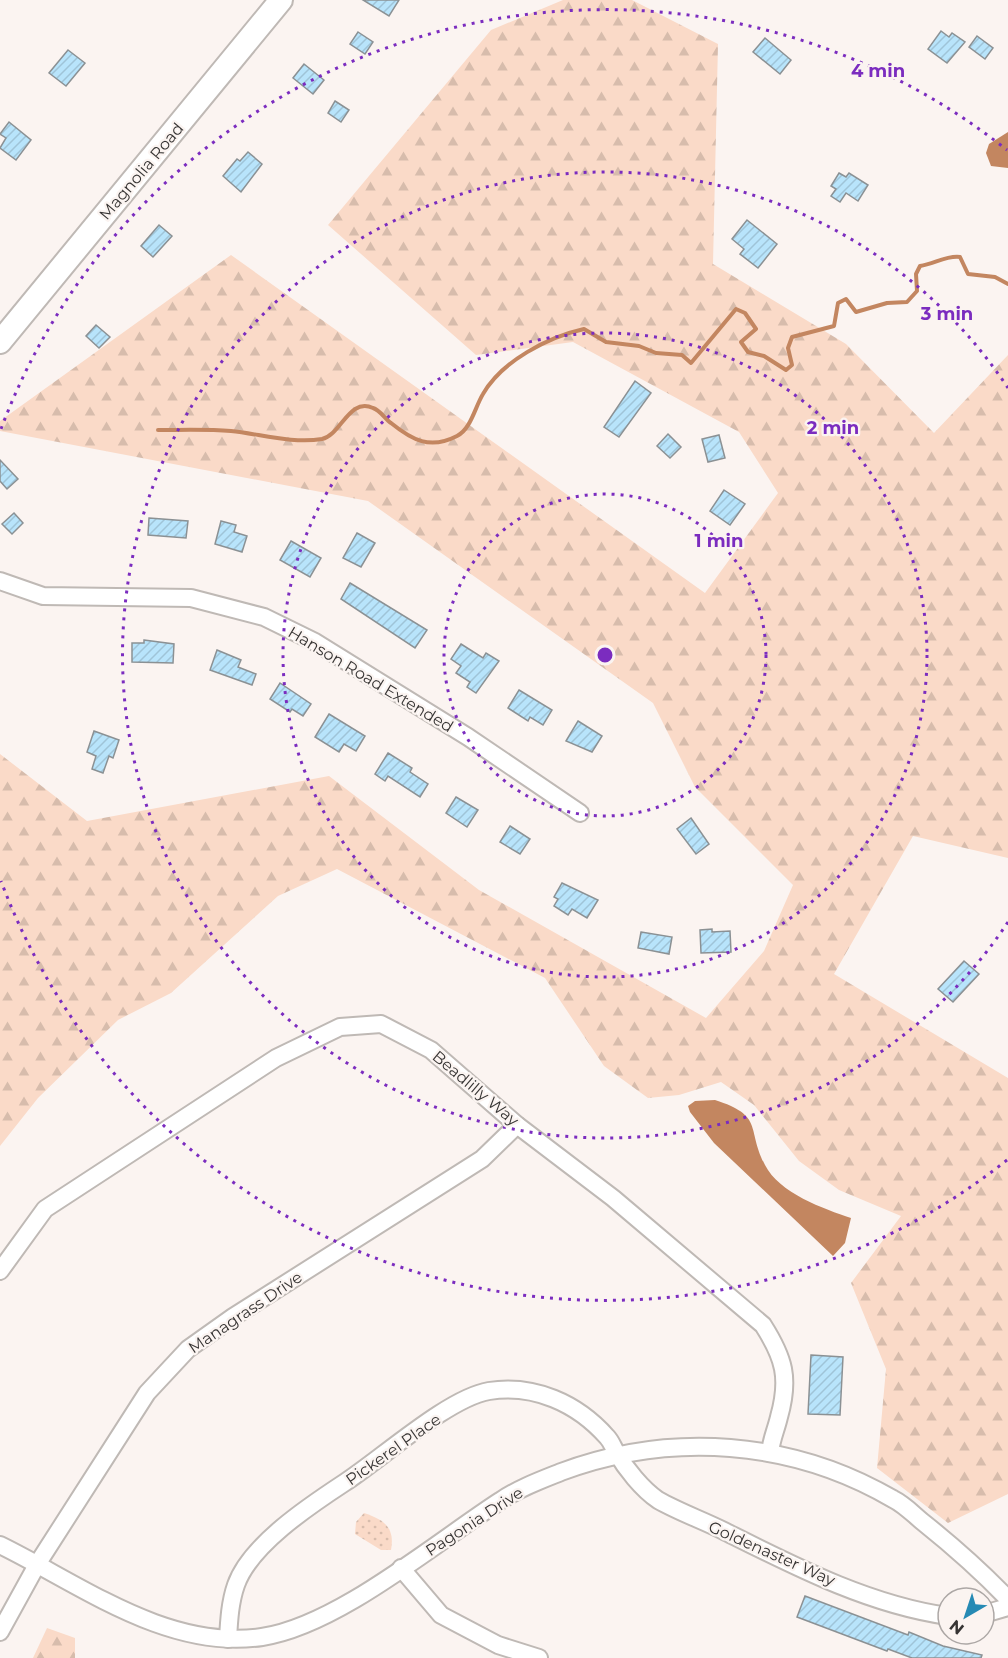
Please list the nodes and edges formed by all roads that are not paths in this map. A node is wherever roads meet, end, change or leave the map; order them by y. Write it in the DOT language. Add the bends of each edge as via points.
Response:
graph roads {
  1 [pos="281,0"];
  2 [pos="0,342"];
  3 [pos="0,581"];
  4 [pos="580,813"];
  5 [pos="517,1125"];
  6 [pos="0,1271"];
  7 [pos="770,1453"];
  8 [pos="616,1454"];
  9 [pos="0,1545"];
  10 [pos="38,1563"];
  11 [pos="401,1568"];
  12 [pos="1008,1599"];
  13 [pos="936,1614"];
  14 [pos="0,1632"];
  15 [pos="228,1639"];
  16 [pos="495,1652"];
  17 [pos="539,1658"];
  1 -- 2 [label="main road, Magnolia Road"];
  3 -- 4 [label="street, Hanson Road Extended" via="43,596 191,598 264,617 315,642 459,731"];
  5 -- 6 [label="street, Beadlilly Way" via="431,1050 381,1024 340,1027 276,1058 45,1209"];
  5 -- 7 [label="street, Beadlilly Way" via="629,1211 763,1325 779,1351 784,1370 782,1405"];
  5 -- 10 [label="street, Managrass Drive" via="482,1159 188,1349 147,1394"];
  7 -- 8 [label="street, Pagonia Drive" via="717,1445"];
  7 -- 12 [label="street, Pagonia Drive" via="854,1479 896,1500 977,1567"];
  8 -- 11 [label="street, Pagonia Drive" via="539,1480 504,1498"];
  8 -- 13 [label="street, Goldenaster Way" via="656,1499 772,1556 911,1610"];
  8 -- 15 [label="street, Pickerel Place" via="608,1438 572,1406 543,1394 488,1391 464,1402 428,1422 280,1530 249,1562 237,1584"];
  9 -- 10 [label="street, Pagonia Drive"];
  10 -- 14 [label="street, Managrass Drive"];
  10 -- 15 [label="street, Pagonia Drive" via="158,1626"];
  11 -- 15 [label="street, Pagonia Drive" via="339,1608 292,1630 261,1638"];
  11 -- 16 [label="street" via="441,1615"];
  16 -- 17 [label="street"];
}
